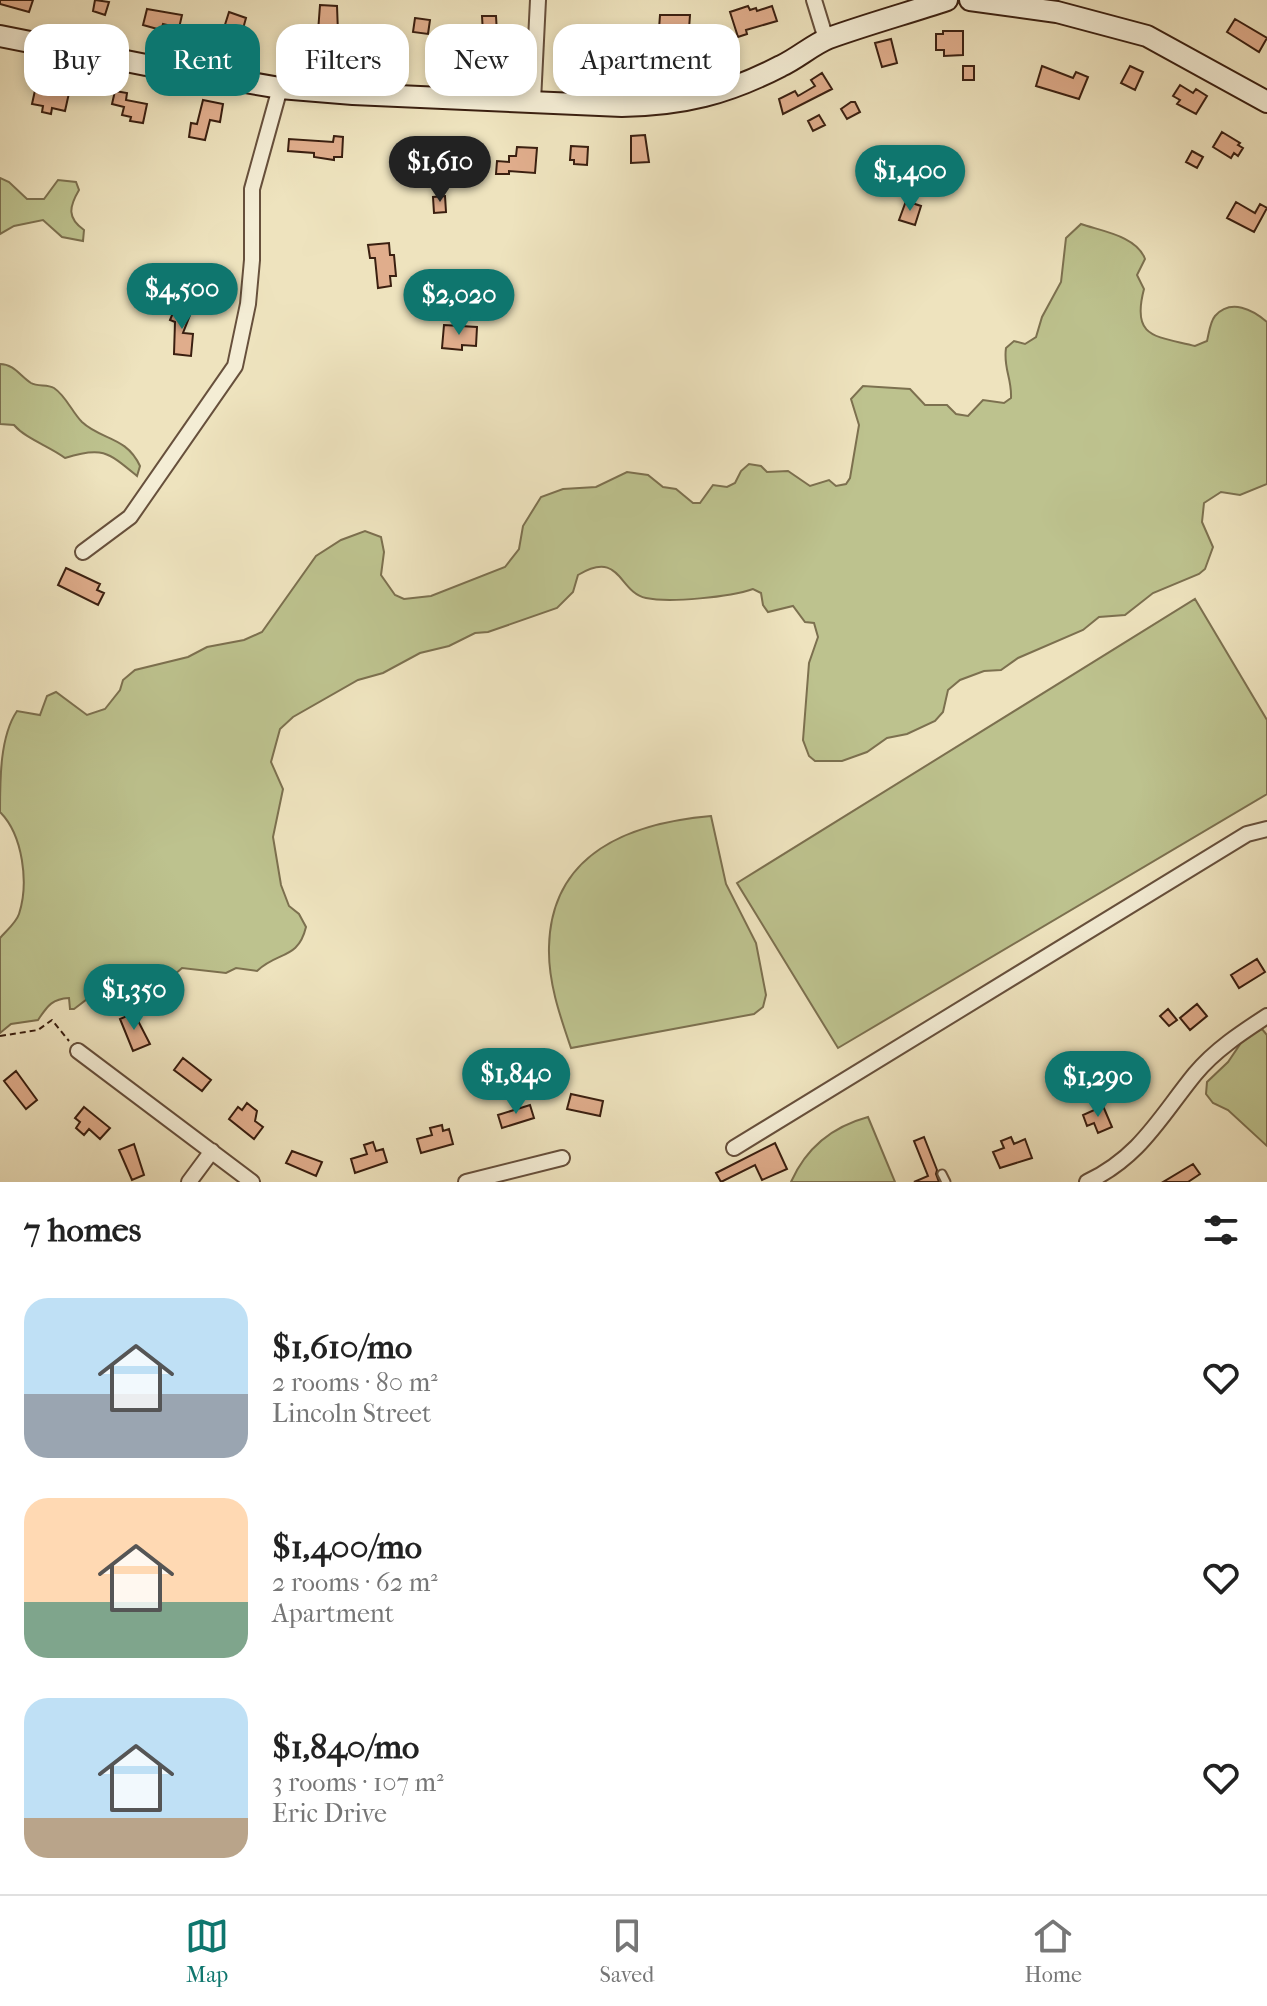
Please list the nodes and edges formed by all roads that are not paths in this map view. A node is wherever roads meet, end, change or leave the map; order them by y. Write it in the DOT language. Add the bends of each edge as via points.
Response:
graph roads {
  1 [pos="538,0"];
  2 [pos="814,0"];
  3 [pos="947,0"];
  4 [pos="970,0"];
  5 [pos="0,36"];
  6 [pos="826,39"];
  7 [pos="276,87"];
  8 [pos="278,96"];
  9 [pos="396,96"];
  10 [pos="533,101"];
  11 [pos="1267,102"];
  12 [pos="83,552"];
  13 [pos="1267,829"];
  14 [pos="1267,1016"];
  15 [pos="78,1051"];
  16 [pos="734,1148"];
  17 [pos="212,1151"];
  18 [pos="562,1158"];
  19 [pos="496,1178"];
  20 [pos="189,1182"];
  21 [pos="252,1182"];
  22 [pos="466,1182"];
  23 [pos="1087,1182"];
  1 -- 10 [label="street"];
  2 -- 6 [label="street"];
  3 -- 6 [label="main road"];
  4 -- 11 [label="main road" via="1057,12 1147,36"];
  5 -- 7 [label="main road"];
  6 -- 10 [label="main road" via="741,85 684,102 622,106"];
  8 -- 12 [label="street" via="252,189 248,304 235,366 130,517"];
  9 -- 10 [label="main road"];
  13 -- 16 [label="street" via="1247,834"];
  14 -- 23 [label="street" via="1215,1053 1131,1154"];
  15 -- 17 [label="street"];
  17 -- 20 [label="street"];
  17 -- 21 [label="street"];
  18 -- 19 [label="street"];
  19 -- 22 [label="street"];
}
